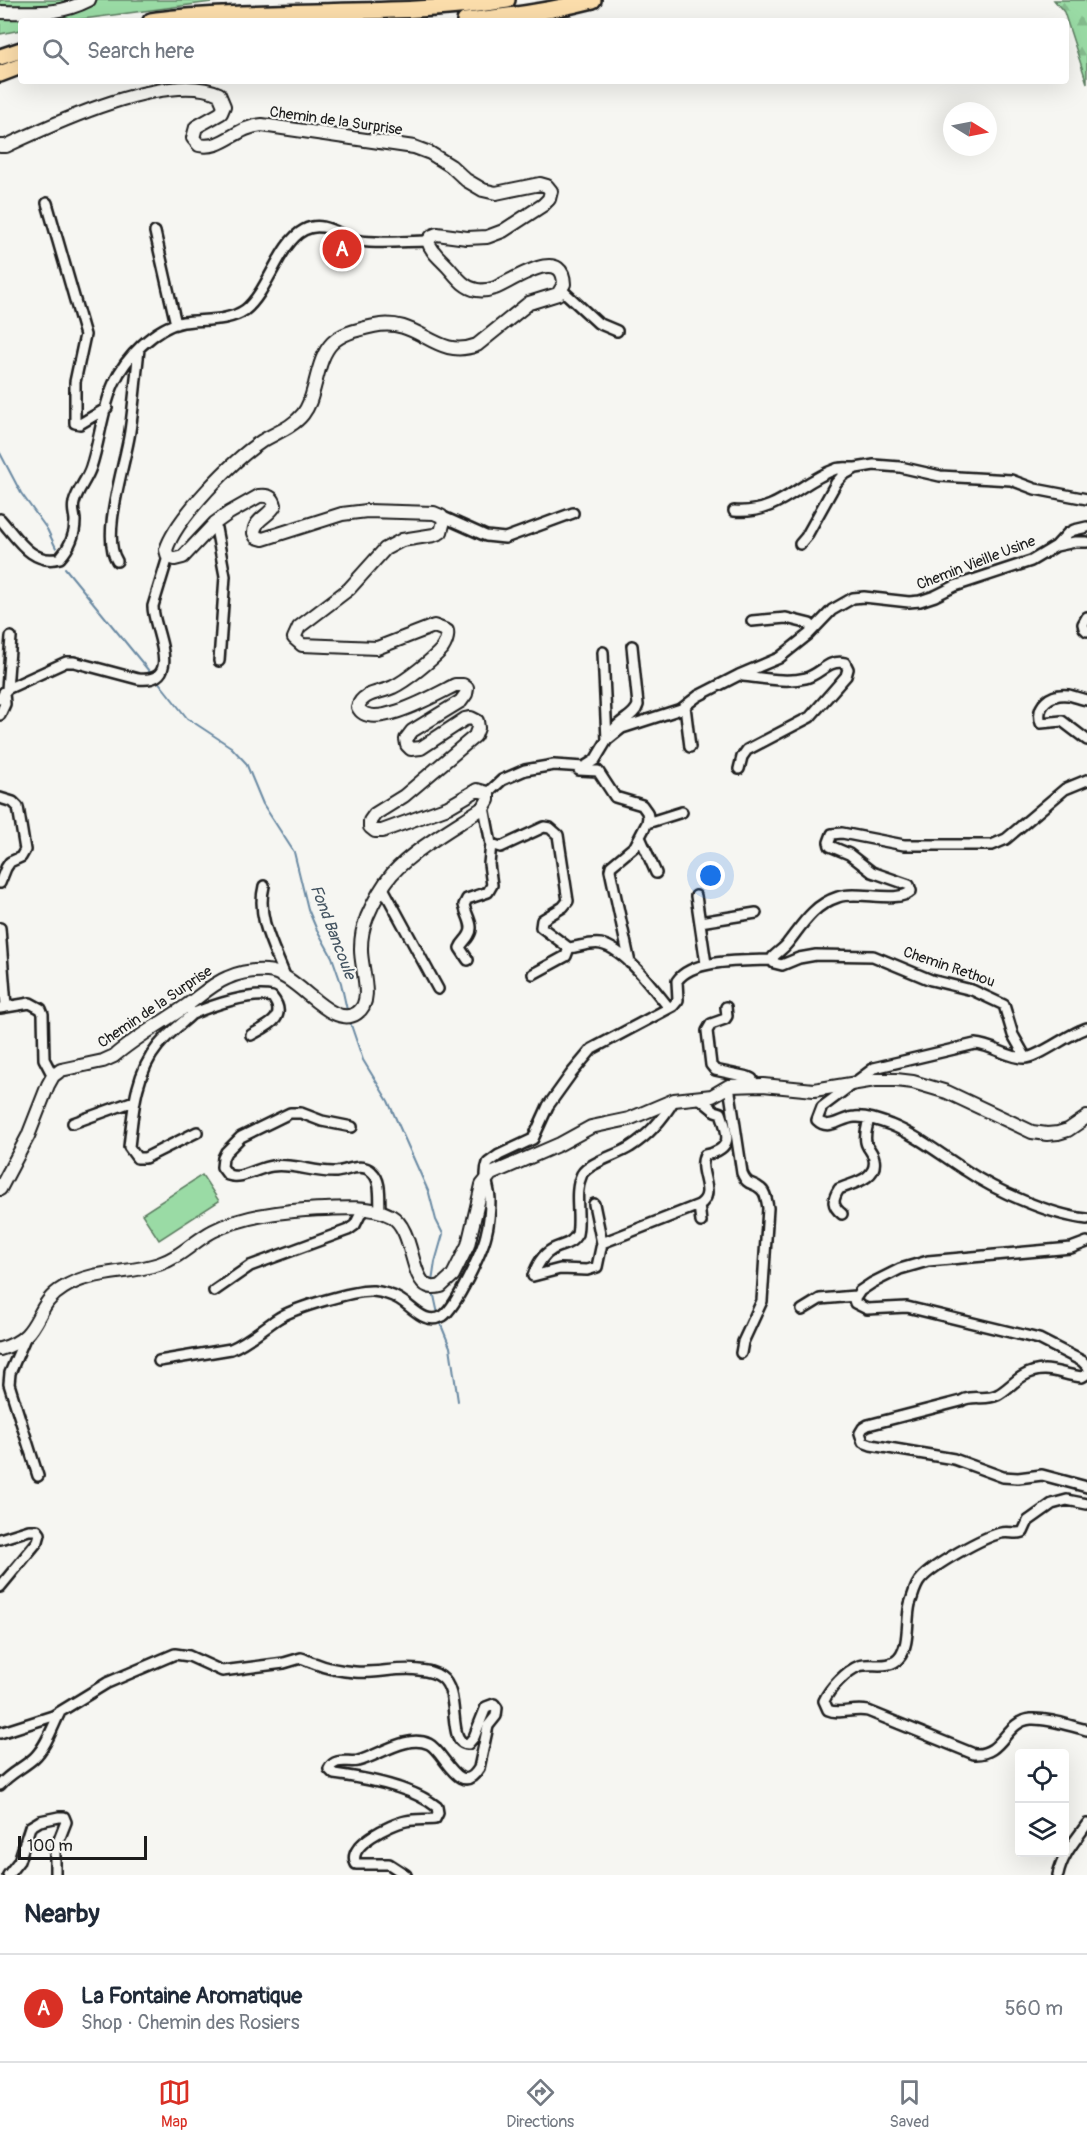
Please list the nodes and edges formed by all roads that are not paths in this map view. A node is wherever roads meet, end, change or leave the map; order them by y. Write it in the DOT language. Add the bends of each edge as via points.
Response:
graph roads {
  1 [pos="89,0"];
  2 [pos="507,0"];
  3 [pos="593,0"];
  4 [pos="0,12"];
  5 [pos="191,18"];
  6 [pos="498,18"];
  7 [pos="18,51"];
  8 [pos="0,57"];
  9 [pos="18,67"];
  10 [pos="0,74"];
  11 [pos="0,146"];
  12 [pos="47,203"];
  13 [pos="155,232"];
  14 [pos="429,241"];
  15 [pos="562,290"];
  16 [pos="176,324"];
  17 [pos="617,331"];
  18 [pos="139,349"];
  19 [pos="107,408"];
  20 [pos="856,468"];
  21 [pos="1087,499"];
  22 [pos="734,511"];
  23 [pos="573,513"];
  24 [pos="441,516"];
  25 [pos="0,519"];
  26 [pos="215,523"];
  27 [pos="1087,527"];
  28 [pos="1087,542"];
  29 [pos="800,544"];
  30 [pos="1056,546"];
  31 [pos="168,557"];
  32 [pos="117,561"];
  33 [pos="1087,617"];
  34 [pos="752,621"];
  35 [pos="811,630"];
  36 [pos="1087,631"];
  37 [pos="10,637"];
  38 [pos="632,646"];
  39 [pos="603,652"];
  40 [pos="219,661"];
  41 [pos="739,675"];
  42 [pos="4,693"];
  43 [pos="1087,700"];
  44 [pos="685,706"];
  45 [pos="0,715"];
  46 [pos="609,738"];
  47 [pos="1087,740"];
  48 [pos="690,747"];
  49 [pos="570,767"];
  50 [pos="740,769"];
  51 [pos="1087,780"];
  52 [pos="488,793"];
  53 [pos="0,798"];
  54 [pos="484,807"];
  55 [pos="682,812"];
  56 [pos="647,823"];
  57 [pos="640,837"];
  58 [pos="491,844"];
  59 [pos="656,873"];
  60 [pos="0,883"];
  61 [pos="264,886"];
  62 [pos="382,888"];
  63 [pos="696,896"];
  64 [pos="756,913"];
  65 [pos="700,922"];
  66 [pos="0,928"];
  67 [pos="569,948"];
  68 [pos="468,960"];
  69 [pos="773,960"];
  70 [pos="630,963"];
  71 [pos="706,964"];
  72 [pos="533,974"];
  73 [pos="285,976"];
  74 [pos="438,989"];
  75 [pos="3,1007"];
  76 [pos="726,1007"];
  77 [pos="669,1008"];
  78 [pos="190,1010"];
  79 [pos="1087,1028"];
  80 [pos="251,1035"];
  81 [pos="1026,1058"];
  82 [pos="53,1076"];
  83 [pos="857,1083"];
  84 [pos="754,1084"];
  85 [pos="729,1086"];
  86 [pos="698,1098"];
  87 [pos="674,1100"];
  88 [pos="134,1101"];
  89 [pos="1087,1117"];
  90 [pos="869,1118"];
  91 [pos="73,1123"];
  92 [pos="352,1127"];
  93 [pos="197,1132"];
  94 [pos="485,1179"];
  95 [pos="0,1189"];
  96 [pos="594,1204"];
  97 [pos="699,1205"];
  98 [pos="363,1209"];
  99 [pos="380,1211"];
  100 [pos="843,1214"];
  101 [pos="1087,1219"];
  102 [pos="700,1222"];
  103 [pos="1087,1242"];
  104 [pos="602,1243"];
  105 [pos="213,1291"];
  106 [pos="855,1296"];
  107 [pos="802,1310"];
  108 [pos="25,1338"];
  109 [pos="0,1349"];
  110 [pos="741,1353"];
  111 [pos="159,1361"];
  112 [pos="1087,1366"];
  113 [pos="1087,1374"];
  114 [pos="38,1476"];
  115 [pos="1087,1487"];
  116 [pos="1087,1504"];
  117 [pos="0,1539"];
  118 [pos="18,1566"];
  119 [pos="0,1574"];
  120 [pos="0,1587"];
  121 [pos="60,1712"];
  122 [pos="1087,1730"];
  123 [pos="0,1733"];
  124 [pos="0,1785"];
  125 [pos="1087,1824"];
  126 [pos="8,1875"];
  127 [pos="55,1875"];
  128 [pos="406,1875"];
  129 [pos="1058,1875"];
  1 -- 4 [label="main road" via="49,13"];
  2 -- 5 [label="highway" via="439,9 283,11"];
  3 -- 6 [label="highway"];
  7 -- 8 [label="highway"];
  9 -- 10 [label="highway"];
  11 -- 14 [label="main road, Chemin de la Surprise" via="97,107 158,91 193,88 219,94 224,106 221,113 196,127 194,138 199,145 215,145 241,130 262,125 414,147 451,166 465,180 496,193 540,184 551,191 543,205 495,234 477,238 437,234"];
  12 -- 19 [label="street" via="85,334 75,382 75,423 80,424"];
  13 -- 16 [label="street"];
  14 -- 15 [label="main road" via="433,251 472,289 496,288 545,266 562,274"];
  14 -- 16 [label="street" via="359,241 323,227 304,230 243,311 225,318"];
  15 -- 17 [label="street" via="598,322"];
  15 -- 31 [label="main road" via="529,303 468,348 450,349 417,331 387,323 338,337 327,346 311,400 302,415 250,450 213,483 169,541"];
  16 -- 18 [label="street"];
  18 -- 19 [label="street" via="120,370"];
  18 -- 32 [label="street" via="130,431 111,526 111,547"];
  19 -- 25 [label="street" via="91,468 73,507 75,521 67,551 60,558 43,560 33,556"];
  20 -- 21 [label="street" via="888,465 940,476 997,478"];
  20 -- 22 [label="street" via="838,468 762,510"];
  20 -- 29 [label="street" via="836,483"];
  23 -- 24 [label="street" via="505,538 486,536"];
  24 -- 26 [label="main road" via="367,511 342,514 262,538 254,533 256,522 275,505 274,500 264,495"];
  24 -- 52 [label="main road" via="441,532 402,540 385,549 349,589 299,627 294,638 302,645 368,649 386,646 434,626 447,631 442,648 428,661 394,687 366,696 358,707 365,714 383,716 463,685 467,688 461,701 412,731 407,745 421,748 471,718 477,721 475,736 404,796 375,813 370,827 382,831 448,807 477,790"];
  26 -- 31 [label="main road" via="183,557"];
  26 -- 40 [label="street" via="225,576"];
  27 -- 30 [label="street, Chemin Vieille Usine" via="1068,533"];
  28 -- 30 [label="street"];
  30 -- 35 [label="street, Chemin Vieille Usine" via="1018,566 920,601 853,598 832,610"];
  31 -- 42 [label="street" via="152,614 164,652 159,673 146,679 66,662"];
  33 -- 36 [label="street" via="1083,624"];
  34 -- 35 [label="street" via="795,619 810,624"];
  35 -- 41 [label="street, Chemin Vieille Usine" via="779,658"];
  37 -- 42 [label="street"];
  38 -- 46 [label="street, Chemin Vieille Usine" via="638,705 635,713 620,722"];
  39 -- 46 [label="street"];
  41 -- 44 [label="street, Chemin Vieille Usine"];
  41 -- 50 [label="street" via="808,678 837,662 845,663 848,669 810,717 747,750"];
  42 -- 45 [label="street"];
  43 -- 47 [label="street" via="1068,695 1056,697 1044,702 1039,717 1045,724 1062,721"];
  44 -- 46 [label="street, Chemin Vieille Usine" via="634,723"];
  44 -- 48 [label="street"];
  46 -- 49 [label="street, Chemin Vieille Usine" via="592,762 585,767"];
  49 -- 52 [label="street, Chemin Vieille Usine" via="554,765 525,770 502,780"];
  49 -- 56 [label="street" via="601,773 615,797 645,808"];
  51 -- 69 [label="street" via="1065,789 1006,839 992,845 904,845 832,834 830,846 849,854 872,872 909,885 911,891 903,896 848,894 823,904 807,916"];
  52 -- 54 [label="main road"];
  53 -- 60 [label="street" via="18,807 25,850 10,862"];
  54 -- 58 [label="street"];
  54 -- 62 [label="main road, Chemin de la Surprise" via="407,860"];
  55 -- 56 [label="street"];
  56 -- 57 [label="street"];
  57 -- 59 [label="street"];
  57 -- 70 [label="street" via="610,870"];
  58 -- 67 [label="street" via="501,847 544,827 558,835 568,901 540,924"];
  58 -- 68 [label="street" via="492,885 488,892 467,899 464,905 471,928 460,948"];
  61 -- 73 [label="street" via="262,912"];
  62 -- 73 [label="main road, Chemin de la Surprise" via="363,932 361,962 366,992 360,1011 350,1017 331,1013"];
  62 -- 74 [label="street"];
  63 -- 65 [label="street"];
  64 -- 65 [label="street"];
  65 -- 71 [label="street"];
  66 -- 75 [label="street"];
  67 -- 70 [label="street" via="599,944"];
  67 -- 72 [label="street" via="566,956"];
  69 -- 71 [label="street, Chemin Rethou"];
  69 -- 81 [label="street, Chemin Rethou" via="782,965 816,955 873,956 931,980 996,999 1004,1005 1013,1035"];
  70 -- 77 [label="street"];
  71 -- 77 [label="street" via="680,976 678,1000"];
  73 -- 78 [label="main road, Chemin de la Surprise" via="271,971 240,973 225,979"];
  75 -- 82 [label="street" via="30,1003 41,1009 44,1059"];
  76 -- 84 [label="street" via="725,1019 711,1024 707,1031 711,1065 715,1070 748,1077"];
  77 -- 94 [label="street" via="592,1049 548,1106 533,1139 492,1159"];
  78 -- 80 [label="street" via="272,997 279,1009 277,1017"];
  78 -- 82 [label="main road, Chemin de la Surprise" via="114,1056 61,1070"];
  78 -- 88 [label="street" via="158,1046 142,1075"];
  79 -- 81 [label="street"];
  81 -- 83 [label="street" via="975,1044 874,1068"];
  82 -- 95 [label="main road"];
  83 -- 84 [label="main road" via="814,1090"];
  83 -- 89 [label="main road" via="896,1080 921,1084 947,1092 1023,1129 1047,1134 1068,1130"];
  83 -- 90 [label="street" via="822,1107 818,1120 830,1125 848,1117"];
  84 -- 85 [label="main road"];
  85 -- 86 [label="main road" via="712,1096"];
  85 -- 110 [label="street" via="742,1173 747,1183 765,1194 768,1208 762,1301"];
  86 -- 87 [label="main road"];
  86 -- 97 [label="street" via="721,1113 728,1135 723,1149 705,1155 702,1167 708,1192"];
  87 -- 94 [label="main road" via="630,1119 583,1130"];
  87 -- 104 [label="street" via="654,1128 631,1147 586,1169 577,1193 577,1234 570,1243 550,1250 533,1276 560,1269 597,1267"];
  88 -- 91 [label="street"];
  88 -- 93 [label="street" via="129,1147 138,1158"];
  90 -- 100 [label="street" via="865,1139 874,1169 867,1177 839,1189 833,1202"];
  90 -- 101 [label="street" via="922,1141 997,1188 1045,1209"];
  92 -- 99 [label="street" via="290,1113 241,1137 226,1152 222,1167 228,1175 237,1177 272,1166 333,1172 362,1167 376,1177"];
  94 -- 99 [label="main road" via="468,1245 453,1275 441,1286 428,1287 422,1282 401,1227 393,1217"];
  94 -- 111 [label="street" via="490,1212 486,1235 456,1301 442,1316 426,1318 398,1298 370,1291 300,1307 231,1349"];
  96 -- 104 [label="street"];
  97 -- 102 [label="street"];
  97 -- 104 [label="street"];
  98 -- 99 [label="main road"];
  98 -- 105 [label="street" via="348,1230 250,1266"];
  98 -- 108 [label="main road" via="283,1211 260,1216 211,1232 175,1258 157,1265 79,1281 62,1288 47,1302"];
  103 -- 106 [label="street" via="1071,1248 928,1261 900,1269"];
  106 -- 107 [label="street" via="820,1299"];
  106 -- 112 [label="street" via="855,1303 861,1308 907,1307 1039,1339"];
  108 -- 109 [label="main road"];
  108 -- 114 [label="street" via="9,1384"];
  113 -- 115 [label="street" via="1082,1377 1054,1370 1035,1371 995,1396 970,1396 868,1425 860,1433 863,1442 871,1445 954,1459 1003,1477 1042,1475"];
  116 -- 122 [label="street" via="1067,1500 1052,1504 1028,1521 1021,1533 986,1538 922,1578 911,1600 899,1658 886,1665 858,1666 824,1701 833,1712 868,1711 974,1754 987,1754 1014,1726 1031,1719"];
  117 -- 118 [label="street" via="29,1530 40,1532 40,1538"];
  118 -- 119 [label="street"];
  118 -- 120 [label="street"];
  121 -- 123 [label="street"];
  121 -- 124 [label="street" via="40,1752"];
  121 -- 128 [label="street" via="107,1683 175,1654 222,1671 301,1658 354,1672 415,1669 438,1674 448,1684 455,1707 456,1736 463,1744 474,1737 486,1707 494,1704 497,1708 488,1726 476,1774 458,1777 436,1749 416,1742 359,1760 338,1761 329,1769 334,1774 402,1790 437,1807 435,1819 389,1827 355,1852 356,1864 389,1864"];
  125 -- 129 [label="street" via="1068,1850"];
  126 -- 127 [label="street" via="19,1861 30,1827 59,1816 66,1822 55,1850"];
}
